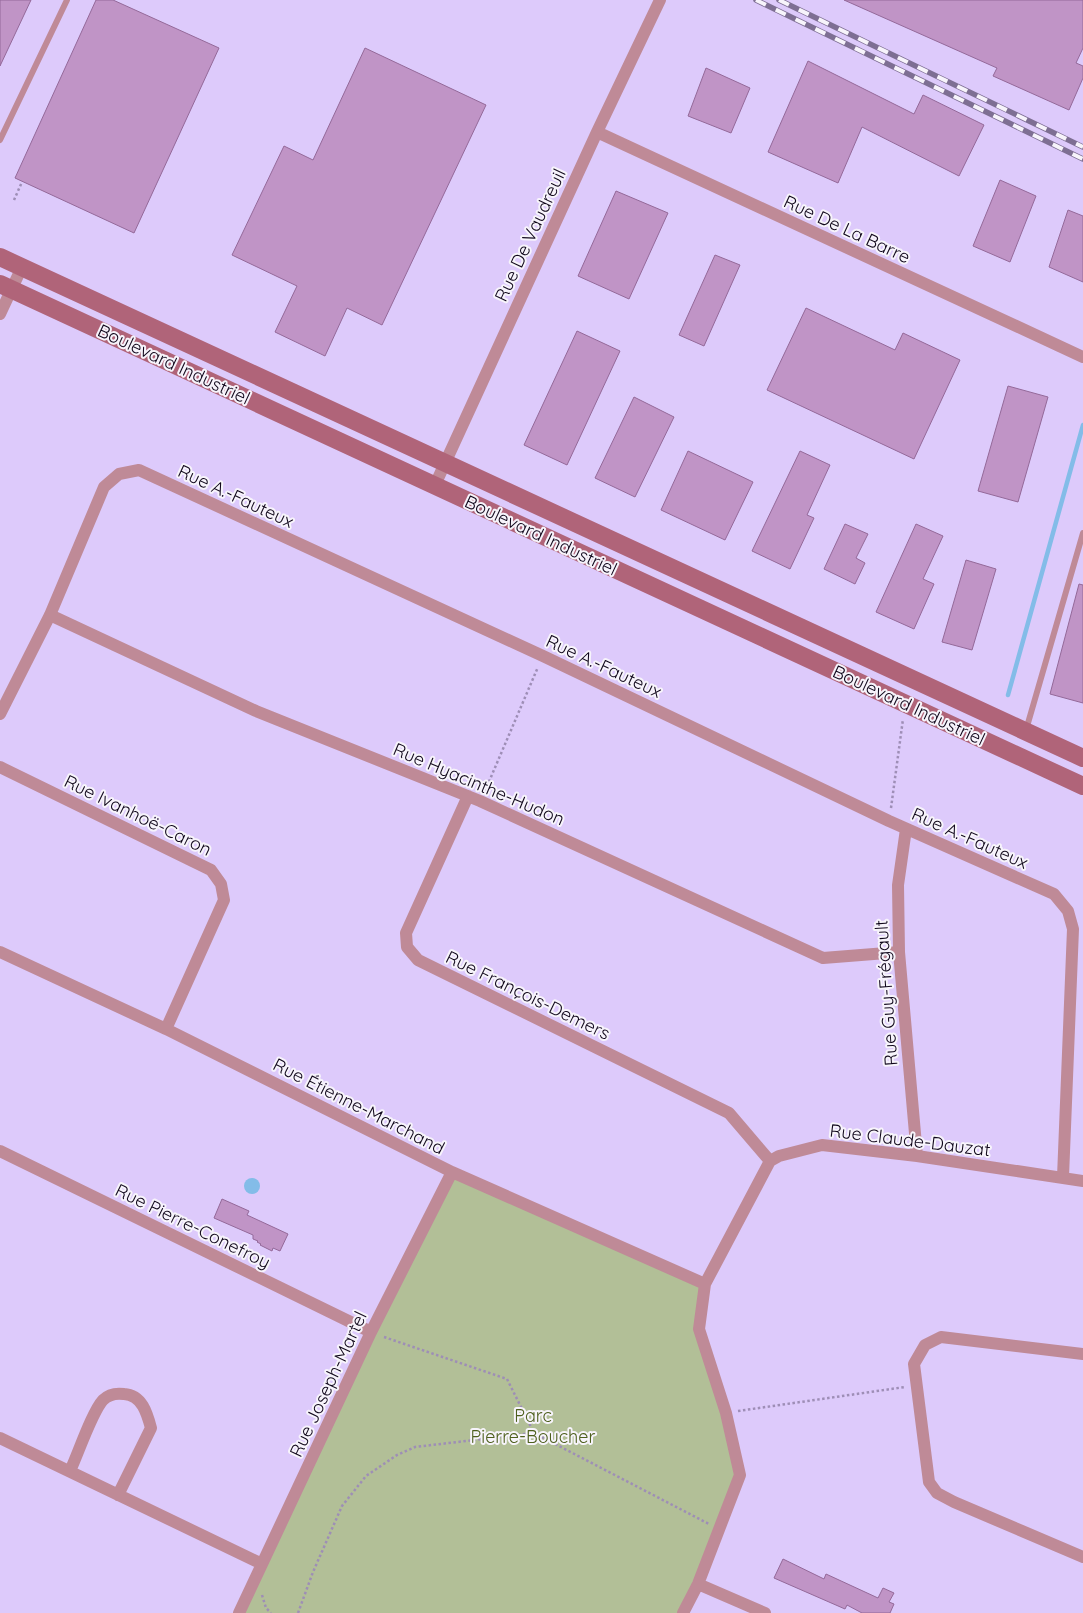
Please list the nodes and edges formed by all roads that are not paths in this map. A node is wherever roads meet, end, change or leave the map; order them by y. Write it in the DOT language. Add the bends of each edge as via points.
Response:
graph roads {
  1 [pos="67,0"];
  2 [pos="660,0"];
  3 [pos="597,132"];
  4 [pos="0,140"];
  5 [pos="0,257"];
  6 [pos="22,268"];
  7 [pos="6,286"];
  8 [pos="0,314"];
  9 [pos="122,314"];
  10 [pos="113,336"];
  11 [pos="1083,357"];
  12 [pos="445,463"];
  13 [pos="435,485"];
  14 [pos="574,523"];
  15 [pos="1083,533"];
  16 [pos="562,544"];
  17 [pos="627,547"];
  18 [pos="616,570"];
  19 [pos="714,587"];
  20 [pos="701,609"];
  21 [pos="50,615"];
  22 [pos="840,645"];
  23 [pos="828,668"];
  24 [pos="961,701"];
  25 [pos="0,714"];
  26 [pos="950,724"];
  27 [pos="1021,729"];
  28 [pos="1006,750"];
  29 [pos="1083,758"];
  30 [pos="0,767"];
  31 [pos="1083,786"];
  32 [pos="468,796"];
  33 [pos="906,829"];
  34 [pos="0,952"];
  35 [pos="899,952"];
  36 [pos="166,1029"];
  37 [pos="0,1151"];
  38 [pos="917,1156"];
  39 [pos="770,1161"];
  40 [pos="452,1172"];
  41 [pos="1063,1177"];
  42 [pos="1083,1181"];
  43 [pos="705,1284"];
  44 [pos="371,1332"];
  45 [pos="1083,1354"];
  46 [pos="0,1438"];
  47 [pos="70,1471"];
  48 [pos="118,1495"];
  49 [pos="1083,1557"];
  50 [pos="262,1564"];
  51 [pos="698,1584"];
  52 [pos="239,1613"];
  53 [pos="684,1613"];
  54 [pos="765,1613"];
  1 -- 4 [label="lane"];
  2 -- 3 [label="street, Rue De Vaudreuil"];
  3 -- 11 [label="street, Rue De La Barre"];
  3 -- 12 [label="street, Rue De Vaudreuil"];
  5 -- 6 [label="street, Boulevard Industriel"];
  6 -- 7 [label="street"];
  6 -- 9 [label="street, Boulevard Industriel"];
  7 -- 8 [label="street"];
  7 -- 10 [label="street, Boulevard Industriel"];
  9 -- 10 [label="street"];
  9 -- 12 [label="street, Boulevard Industriel"];
  10 -- 13 [label="street, Boulevard Industriel"];
  12 -- 13 [label="street, Rue De Vaudreuil"];
  12 -- 14 [label="street, Boulevard Industriel"];
  13 -- 16 [label="street, Boulevard Industriel"];
  14 -- 16 [label="street"];
  14 -- 17 [label="street, Boulevard Industriel"];
  15 -- 27 [label="lane"];
  16 -- 18 [label="street, Boulevard Industriel"];
  17 -- 18 [label="street"];
  17 -- 19 [label="street, Boulevard Industriel"];
  18 -- 20 [label="street, Boulevard Industriel"];
  19 -- 20 [label="street"];
  19 -- 22 [label="street, Boulevard Industriel"];
  20 -- 23 [label="street, Boulevard Industriel"];
  21 -- 25 [label="street, Rue A.-Fauteux"];
  21 -- 32 [label="street, Rue Hyacinthe-Hudon" via="256,711"];
  21 -- 33 [label="street, Rue A.-Fauteux" via="104,488 119,474 139,470"];
  22 -- 23 [label="street"];
  22 -- 24 [label="street, Boulevard Industriel"];
  23 -- 26 [label="street, Boulevard Industriel"];
  24 -- 26 [label="street"];
  24 -- 27 [label="street, Boulevard Industriel"];
  26 -- 28 [label="street, Boulevard Industriel"];
  27 -- 28 [label="street"];
  27 -- 29 [label="street, Boulevard Industriel"];
  28 -- 31 [label="street, Boulevard Industriel"];
  30 -- 36 [label="street, Rue Ivanhoë-Caron" via="210,870 221,884 224,900"];
  32 -- 35 [label="street, Rue Hyacinthe-Hudon" via="823,958"];
  32 -- 39 [label="street, Rue François-Demers" via="406,933 407,947 418,960 729,1114"];
  33 -- 35 [label="street, Rue Guy-Frégault" via="898,885"];
  33 -- 41 [label="street, Rue A.-Fauteux" via="1054,894 1068,911 1073,929"];
  34 -- 36 [label="street, Rue Étienne-Marchand"];
  35 -- 38 [label="street, Rue Guy-Frégault"];
  36 -- 40 [label="street, Rue Étienne-Marchand"];
  37 -- 44 [label="street, Rue Pierre-Conefroy"];
  38 -- 39 [label="street, Rue Claude-Dauzat" via="822,1146"];
  38 -- 41 [label="street, Rue Claude-Dauzat"];
  39 -- 43 [label="street"];
  40 -- 43 [label="street, Rue Étienne-Marchand"];
  40 -- 44 [label="street, Rue Joseph-Martel"];
  41 -- 42 [label="street, Rue Claude-Dauzat"];
  43 -- 51 [label="street" via="699,1329 726,1413 740,1475"];
  44 -- 50 [label="street, Rue Joseph-Martel"];
  45 -- 49 [label="street" via="942,1337 925,1345 914,1364 929,1482 937,1493"];
  46 -- 47 [label="street"];
  47 -- 48 [label="street"];
  47 -- 48 [label="street" via="96,1410 104,1399 116,1393 131,1394 145,1408 151,1428"];
  48 -- 50 [label="street"];
  50 -- 52 [label="street, Rue Joseph-Martel"];
  51 -- 53 [label="street"];
  51 -- 54 [label="street"];
}
